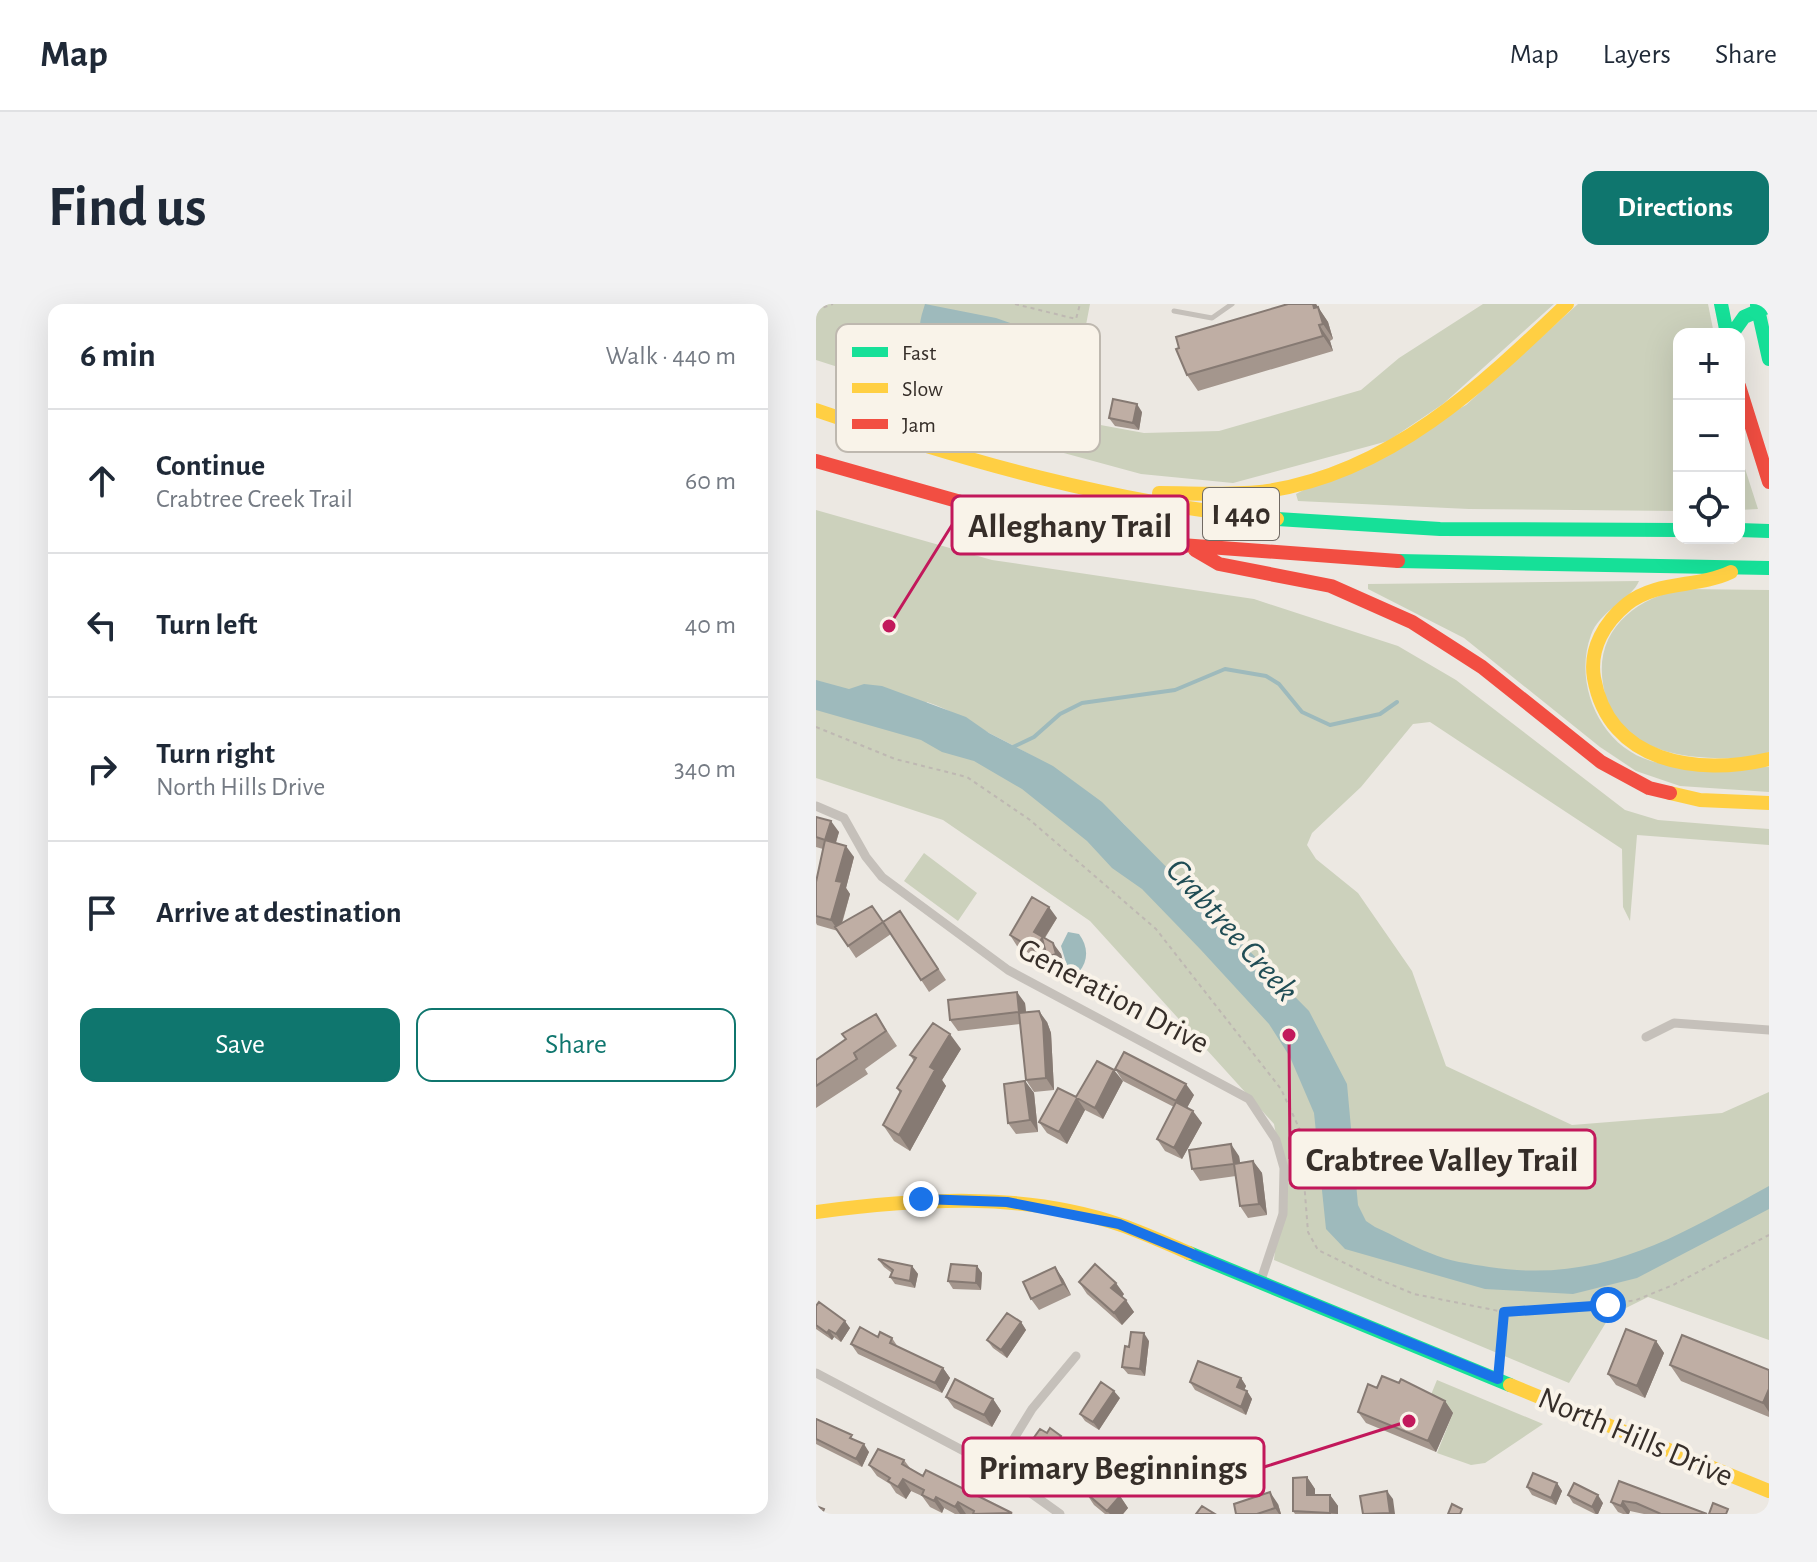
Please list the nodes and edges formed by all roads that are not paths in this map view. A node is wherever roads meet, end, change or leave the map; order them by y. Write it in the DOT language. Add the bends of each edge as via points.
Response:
graph roads {
  1 [pos="1232,304"];
  2 [pos="1567,304"];
  3 [pos="1721,304"];
  4 [pos="1761,307"];
  5 [pos="1174,311"];
  6 [pos="1727,328"];
  7 [pos="1734,328"];
  8 [pos="1769,359"];
  9 [pos="1743,400"];
  10 [pos="816,410"];
  11 [pos="836,417"];
  12 [pos="940,452"];
  13 [pos="816,461"];
  14 [pos="1769,482"];
  15 [pos="1119,493"];
  16 [pos="1673,530"];
  17 [pos="1745,530"];
  18 [pos="1769,531"];
  19 [pos="1195,550"];
  20 [pos="1762,568"];
  21 [pos="1736,569"];
  22 [pos="1769,759"];
  23 [pos="1769,803"];
  24 [pos="816,806"];
  25 [pos="1769,1030"];
  26 [pos="1646,1037"];
  27 [pos="816,1212"];
  28 [pos="1261,1280"];
  29 [pos="1076,1356"];
  30 [pos="816,1373"];
  31 [pos="996,1468"];
  32 [pos="1769,1491"];
  33 [pos="1060,1514"];
  1 -- 5 [label="lane" via="1212,318"];
  2 -- 15 [label="main road" via="1458,404 1357,467 1269,491"];
  3 -- 6 [label="main road"];
  4 -- 7 [label="main road"];
  4 -- 8 [label="main road"];
  9 -- 14 [label="main road"];
  10 -- 11 [label="main road, I 440"];
  12 -- 15 [label="main road, I 440"];
  13 -- 19 [label="main road, I 440" via="961,504"];
  15 -- 16 [label="main road, I 440" via="1200,509 1340,524"];
  17 -- 18 [label="main road"];
  19 -- 21 [label="main road, I 440" via="1221,547 1422,563"];
  19 -- 23 [label="main road" via="1219,564 1331,586 1412,622 1482,667 1601,762 1649,788 1700,800"];
  20 -- 21 [label="main road, I 440"];
  21 -- 22 [label="main road" via="1720,579 1653,588 1631,601 1600,638 1593,684 1613,727 1645,750 1709,767"];
  24 -- 28 [label="street, Generation Drive" via="844,818 882,877 1008,970 1249,1099 1276,1140 1284,1176 1283,1214"];
  25 -- 26 [label="street" via="1674,1023"];
  27 -- 28 [label="main road, North Hills Drive" via="921,1199 1007,1202 1119,1224"];
  28 -- 32 [label="main road, North Hills Drive"];
  29 -- 31 [label="street" via="1032,1409"];
  30 -- 31 [label="street"];
  31 -- 33 [label="street"];
}
